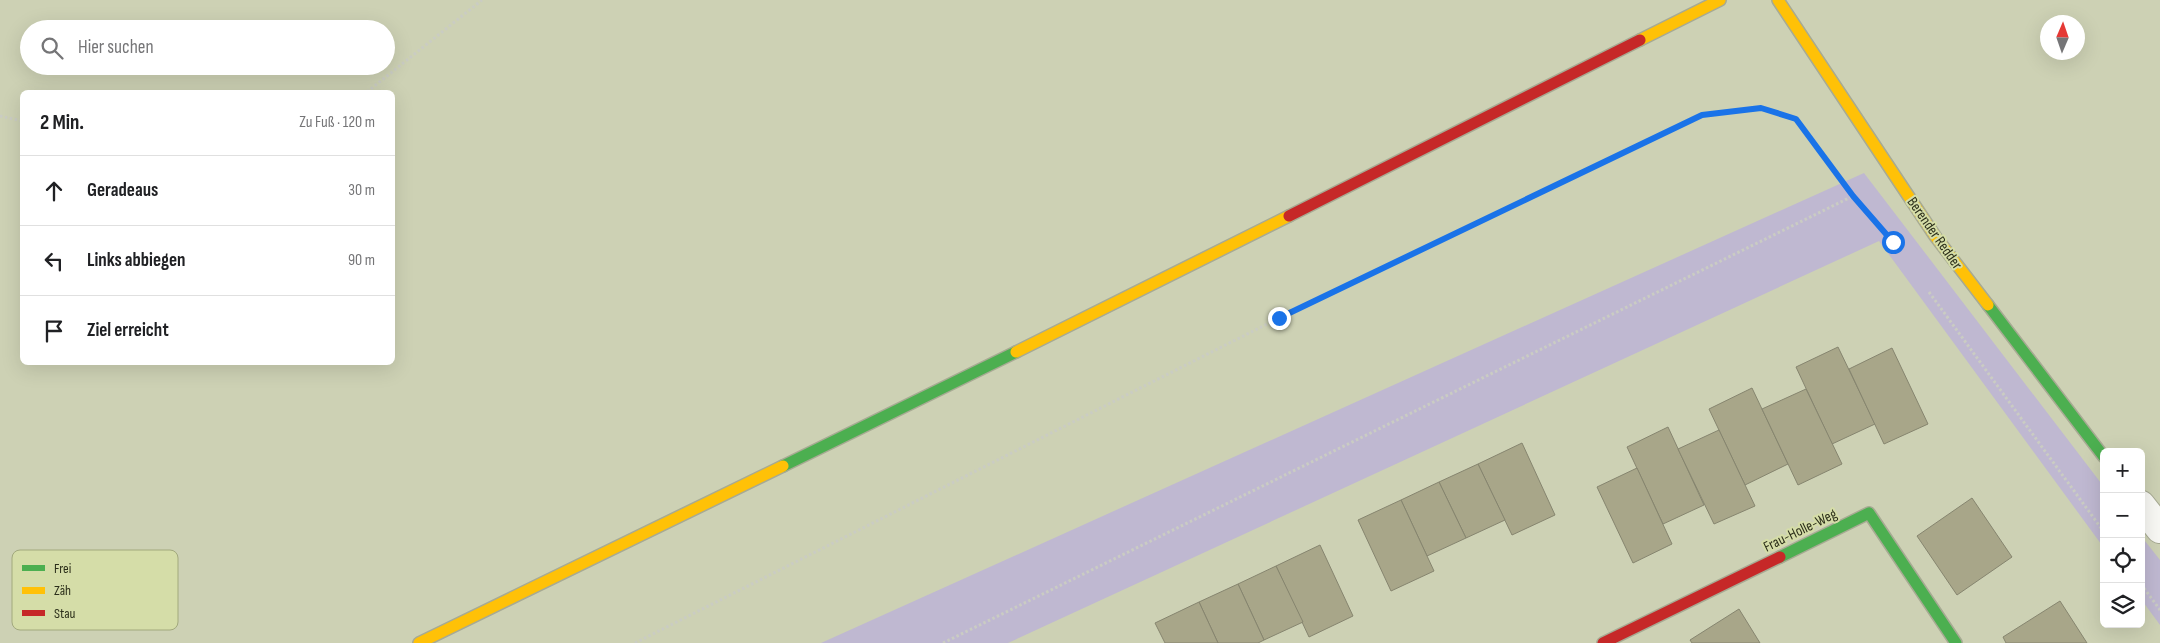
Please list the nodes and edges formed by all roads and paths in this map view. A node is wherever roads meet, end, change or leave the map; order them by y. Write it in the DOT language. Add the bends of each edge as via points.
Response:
graph roads {
  1 [pos="482,0"];
  2 [pos="1720,0"];
  3 [pos="1778,0"];
  4 [pos="395,70"];
  5 [pos="388,75"];
  6 [pos="370,90"];
  7 [pos="0,116"];
  8 [pos="20,121"];
  9 [pos="1853,196"];
  10 [pos="1899,250"];
  11 [pos="1928,291"];
  12 [pos="2100,452"];
  13 [pos="2145,510"];
  14 [pos="2100,527"];
  15 [pos="2160,529"];
  16 [pos="2145,589"];
  17 [pos="2160,610"];
  18 [pos="419,643"];
  19 [pos="635,643"];
  20 [pos="943,643"];
  21 [pos="1603,643"];
  22 [pos="1956,643"];
  1 -- 4 [label="path"];
  2 -- 18 [label="main road" via="1308,209"];
  3 -- 12 [label="main road, Berender Redder" via="1935,236"];
  5 -- 6 [label="path"];
  7 -- 8 [label="path"];
  9 -- 10 [label="path"];
  9 -- 19 [label="path" via="1796,119 1761,108 1702,115 1279,318"];
  9 -- 20 [label="path"];
  11 -- 14 [label="path"];
  13 -- 15 [label="street"];
  16 -- 17 [label="path"];
  21 -- 22 [label="main road, Frau-Holle-Weg" via="1869,513"];
}
